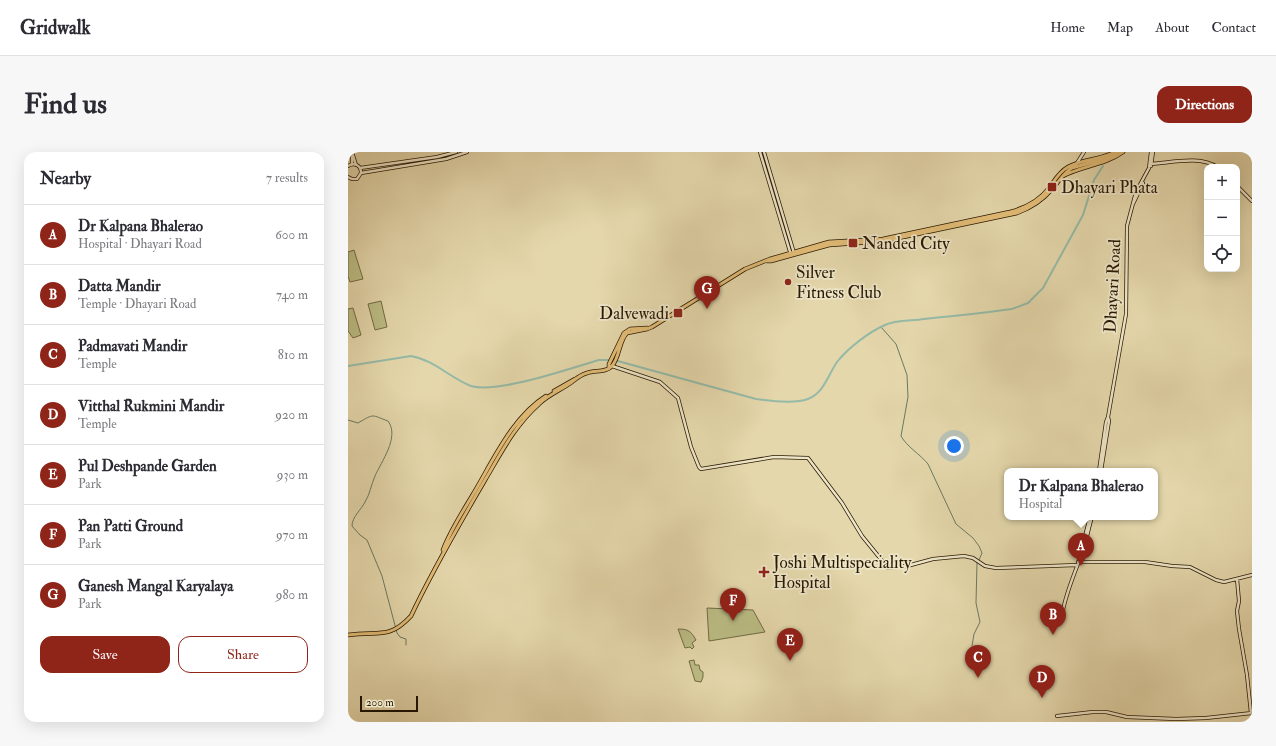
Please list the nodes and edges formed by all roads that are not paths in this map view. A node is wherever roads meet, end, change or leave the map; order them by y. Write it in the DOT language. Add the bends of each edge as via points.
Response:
graph roads {
  1 [pos="352,152"];
  2 [pos="456,152"];
  3 [pos="467,152"];
  4 [pos="760,152"];
  5 [pos="764,152"];
  6 [pos="1084,152"];
  7 [pos="1110,152"];
  8 [pos="1115,152"];
  9 [pos="1119,152"];
  10 [pos="1122,152"];
  11 [pos="1152,152"];
  12 [pos="1080,163"];
  13 [pos="352,164"];
  14 [pos="356,164"];
  15 [pos="1076,164"];
  16 [pos="1151,164"];
  17 [pos="1212,164"];
  18 [pos="348,166"];
  19 [pos="360,168"];
  20 [pos="361,173"];
  21 [pos="348,178"];
  22 [pos="1060,178"];
  23 [pos="1240,189"];
  24 [pos="1252,201"];
  25 [pos="782,214"];
  26 [pos="946,227"];
  27 [pos="793,253"];
  28 [pos="611,365"];
  29 [pos="1100,468"];
  30 [pos="1090,520"];
  31 [pos="1078,562"];
  32 [pos="1252,575"];
  33 [pos="1237,579"];
  34 [pos="1061,621"];
  35 [pos="348,635"];
  36 [pos="1251,713"];
  37 [pos="1058,716"];
  38 [pos="1147,718"];
  39 [pos="1150,722"];
  1 -- 13 [label="street"];
  1 -- 14 [label="street"];
  2 -- 19 [label="street" via="437,158"];
  3 -- 20 [label="street" via="438,161"];
  4 -- 25 [label="street"];
  5 -- 25 [label="street"];
  6 -- 15 [label="street"];
  7 -- 12 [label="main road"];
  8 -- 12 [label="main road"];
  9 -- 22 [label="main road" via="1072,168"];
  10 -- 22 [label="main road" via="1114,158 1070,172"];
  11 -- 16 [label="street, Dhayari Road"];
  12 -- 15 [label="main road"];
  13 -- 14 [label="street"];
  13 -- 18 [label="street"];
  14 -- 19 [label="street"];
  15 -- 26 [label="main road" via="1065,169 1044,193 1022,208"];
  16 -- 17 [label="street" via="1199,160"];
  16 -- 29 [label="street, Dhayari Road" via="1136,192 1127,227 1126,314"];
  19 -- 20 [label="street"];
  20 -- 21 [label="street" via="357,179"];
  22 -- 26 [label="main road" via="1047,195 1023,211"];
  23 -- 24 [label="street"];
  25 -- 27 [label="street"];
  26 -- 27 [label="main road" via="866,243 829,244"];
  27 -- 28 [label="main road" via="745,269 649,328 628,330 623,334"];
  28 -- 31 [label="street" via="660,382 678,398 691,447 701,469 767,457 808,458 842,503 862,536 888,568 964,556 996,568"];
  28 -- 35 [label="main road" via="603,371 586,373 537,402 510,432 444,547 411,616 389,633"];
  30 -- 31 [label="street"];
  31 -- 33 [label="street" via="1145,562 1190,567 1224,582"];
  31 -- 34 [label="street" via="1063,606"];
  32 -- 33 [label="street"];
  33 -- 36 [label="street" via="1237,611"];
  36 -- 38 [label="street" via="1206,718"];
  37 -- 38 [label="street" via="1106,712"];
  38 -- 39 [label="street"];
}
